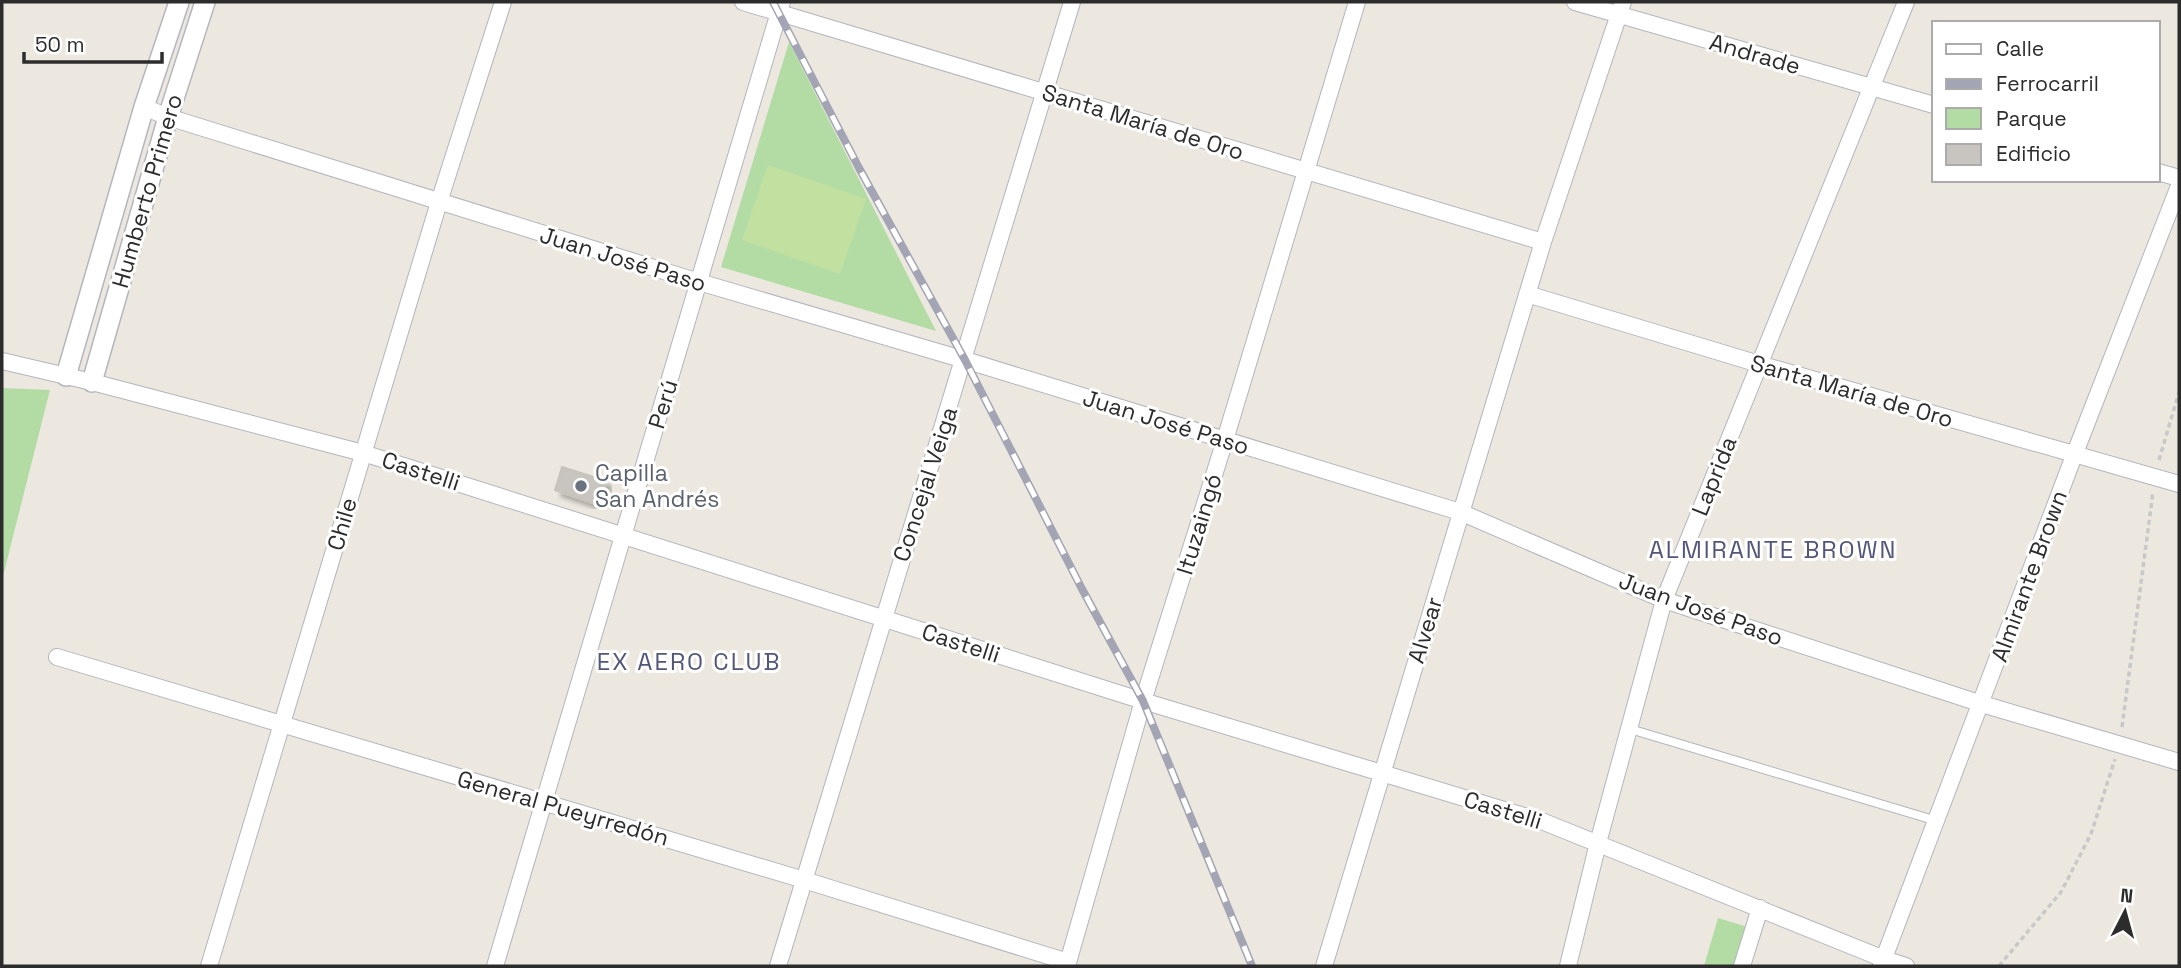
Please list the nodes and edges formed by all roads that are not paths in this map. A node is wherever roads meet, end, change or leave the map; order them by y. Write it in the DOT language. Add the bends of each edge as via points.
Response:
graph roads {
  1 [pos="179,2"];
  2 [pos="205,2"];
  3 [pos="503,2"];
  4 [pos="743,2"];
  5 [pos="1072,2"];
  6 [pos="1357,2"];
  7 [pos="1576,2"];
  8 [pos="1906,2"];
  9 [pos="780,7"];
  10 [pos="1621,8"];
  11 [pos="1872,87"];
  12 [pos="1045,92"];
  13 [pos="1932,104"];
  14 [pos="144,107"];
  15 [pos="168,117"];
  16 [pos="1307,171"];
  17 [pos="2160,173"];
  18 [pos="2179,178"];
  19 [pos="2179,186"];
  20 [pos="439,202"];
  21 [pos="1542,242"];
  22 [pos="699,282"];
  23 [pos="1527,294"];
  24 [pos="965,360"];
  25 [pos="2,361"];
  26 [pos="1759,364"];
  27 [pos="66,376"];
  28 [pos="92,382"];
  29 [pos="1225,440"];
  30 [pos="363,453"];
  31 [pos="2075,453"];
  32 [pos="2179,484"];
  33 [pos="1460,512"];
  34 [pos="624,536"];
  35 [pos="1664,600"];
  36 [pos="883,618"];
  37 [pos="57,657"];
  38 [pos="1143,701"];
  39 [pos="1982,704"];
  40 [pos="282,725"];
  41 [pos="1630,729"];
  42 [pos="2179,762"];
  43 [pos="1381,773"];
  44 [pos="542,802"];
  45 [pos="1937,821"];
  46 [pos="1598,843"];
  47 [pos="804,880"];
  48 [pos="1760,908"];
  49 [pos="1882,963"];
  50 [pos="1067,964"];
  51 [pos="209,966"];
  52 [pos="495,966"];
  53 [pos="778,966"];
  54 [pos="1324,966"];
  55 [pos="1568,966"];
  56 [pos="1742,966"];
  57 [pos="1906,966"];
  1 -- 14 [label="street, Humberto Primero"];
  2 -- 15 [label="street, Humberto Primero"];
  3 -- 20 [label="street, Chile"];
  4 -- 9 [label="street, Santa María de Oro"];
  5 -- 12 [label="street, Concejal Veiga"];
  6 -- 16 [label="street, Ituzaingó"];
  7 -- 10 [label="street, Andrade"];
  8 -- 11 [label="street, Laprida"];
  9 -- 12 [label="street, Santa María de Oro"];
  9 -- 22 [label="street, Perú"];
  10 -- 11 [label="street, Andrade"];
  10 -- 21 [label="street, Alvear"];
  11 -- 13 [label="street, Andrade"];
  11 -- 26 [label="street, Laprida"];
  12 -- 16 [label="street, Santa María de Oro"];
  12 -- 24 [label="street, Concejal Veiga"];
  14 -- 15 [label="street, Juan José Paso"];
  14 -- 27 [label="street, Humberto Primero"];
  15 -- 20 [label="street, Juan José Paso"];
  15 -- 28 [label="street, Humberto Primero"];
  16 -- 21 [label="street, Santa María de Oro"];
  16 -- 29 [label="street, Ituzaingó"];
  17 -- 18 [label="street"];
  19 -- 31 [label="street, Almirante Brown"];
  20 -- 22 [label="street, Juan José Paso"];
  20 -- 30 [label="street, Chile"];
  21 -- 23 [label="street, Alvear"];
  22 -- 24 [label="street, Juan José Paso"];
  22 -- 34 [label="street, Perú"];
  23 -- 26 [label="street, Santa María de Oro"];
  23 -- 33 [label="street, Alvear"];
  24 -- 29 [label="street, Juan José Paso"];
  24 -- 36 [label="street, Concejal Veiga"];
  25 -- 27 [label="street, Castelli"];
  26 -- 31 [label="street, Santa María de Oro"];
  26 -- 35 [label="street, Laprida"];
  27 -- 28 [label="street, Castelli"];
  28 -- 30 [label="street, Castelli"];
  29 -- 33 [label="street, Juan José Paso"];
  29 -- 38 [label="street, Ituzaingó"];
  30 -- 34 [label="street, Castelli"];
  30 -- 40 [label="street, Chile"];
  31 -- 32 [label="street, Santa María de Oro"];
  31 -- 39 [label="street, Almirante Brown"];
  33 -- 35 [label="street, Juan José Paso"];
  33 -- 43 [label="street, Alvear"];
  34 -- 36 [label="street, Castelli"];
  34 -- 44 [label="street, Perú"];
  35 -- 39 [label="street, Juan José Paso"];
  35 -- 41 [label="street, Laprida"];
  36 -- 38 [label="street, Castelli"];
  36 -- 47 [label="street, Concejal Veiga"];
  37 -- 40 [label="street, General Pueyrredón"];
  38 -- 43 [label="street, Castelli"];
  38 -- 50 [label="street, Ituzaingó"];
  39 -- 42 [label="street, Juan José Paso"];
  39 -- 45 [label="street, Almirante Brown"];
  40 -- 44 [label="street, General Pueyrredón"];
  40 -- 51 [label="street, Chile"];
  41 -- 45 [label="lane"];
  41 -- 46 [label="street, Laprida"];
  43 -- 46 [label="street, Castelli"];
  43 -- 54 [label="street, Alvear"];
  44 -- 47 [label="street, General Pueyrredón"];
  44 -- 52 [label="street, Perú"];
  45 -- 49 [label="street, Almirante Brown"];
  46 -- 48 [label="street, Castelli"];
  46 -- 55 [label="street, Laprida"];
  47 -- 50 [label="street, General Pueyrredón"];
  47 -- 53 [label="street, Concejal Veiga"];
  48 -- 49 [label="street, Castelli"];
  48 -- 56 [label="street"];
  49 -- 57 [label="street, Castelli"];
}
